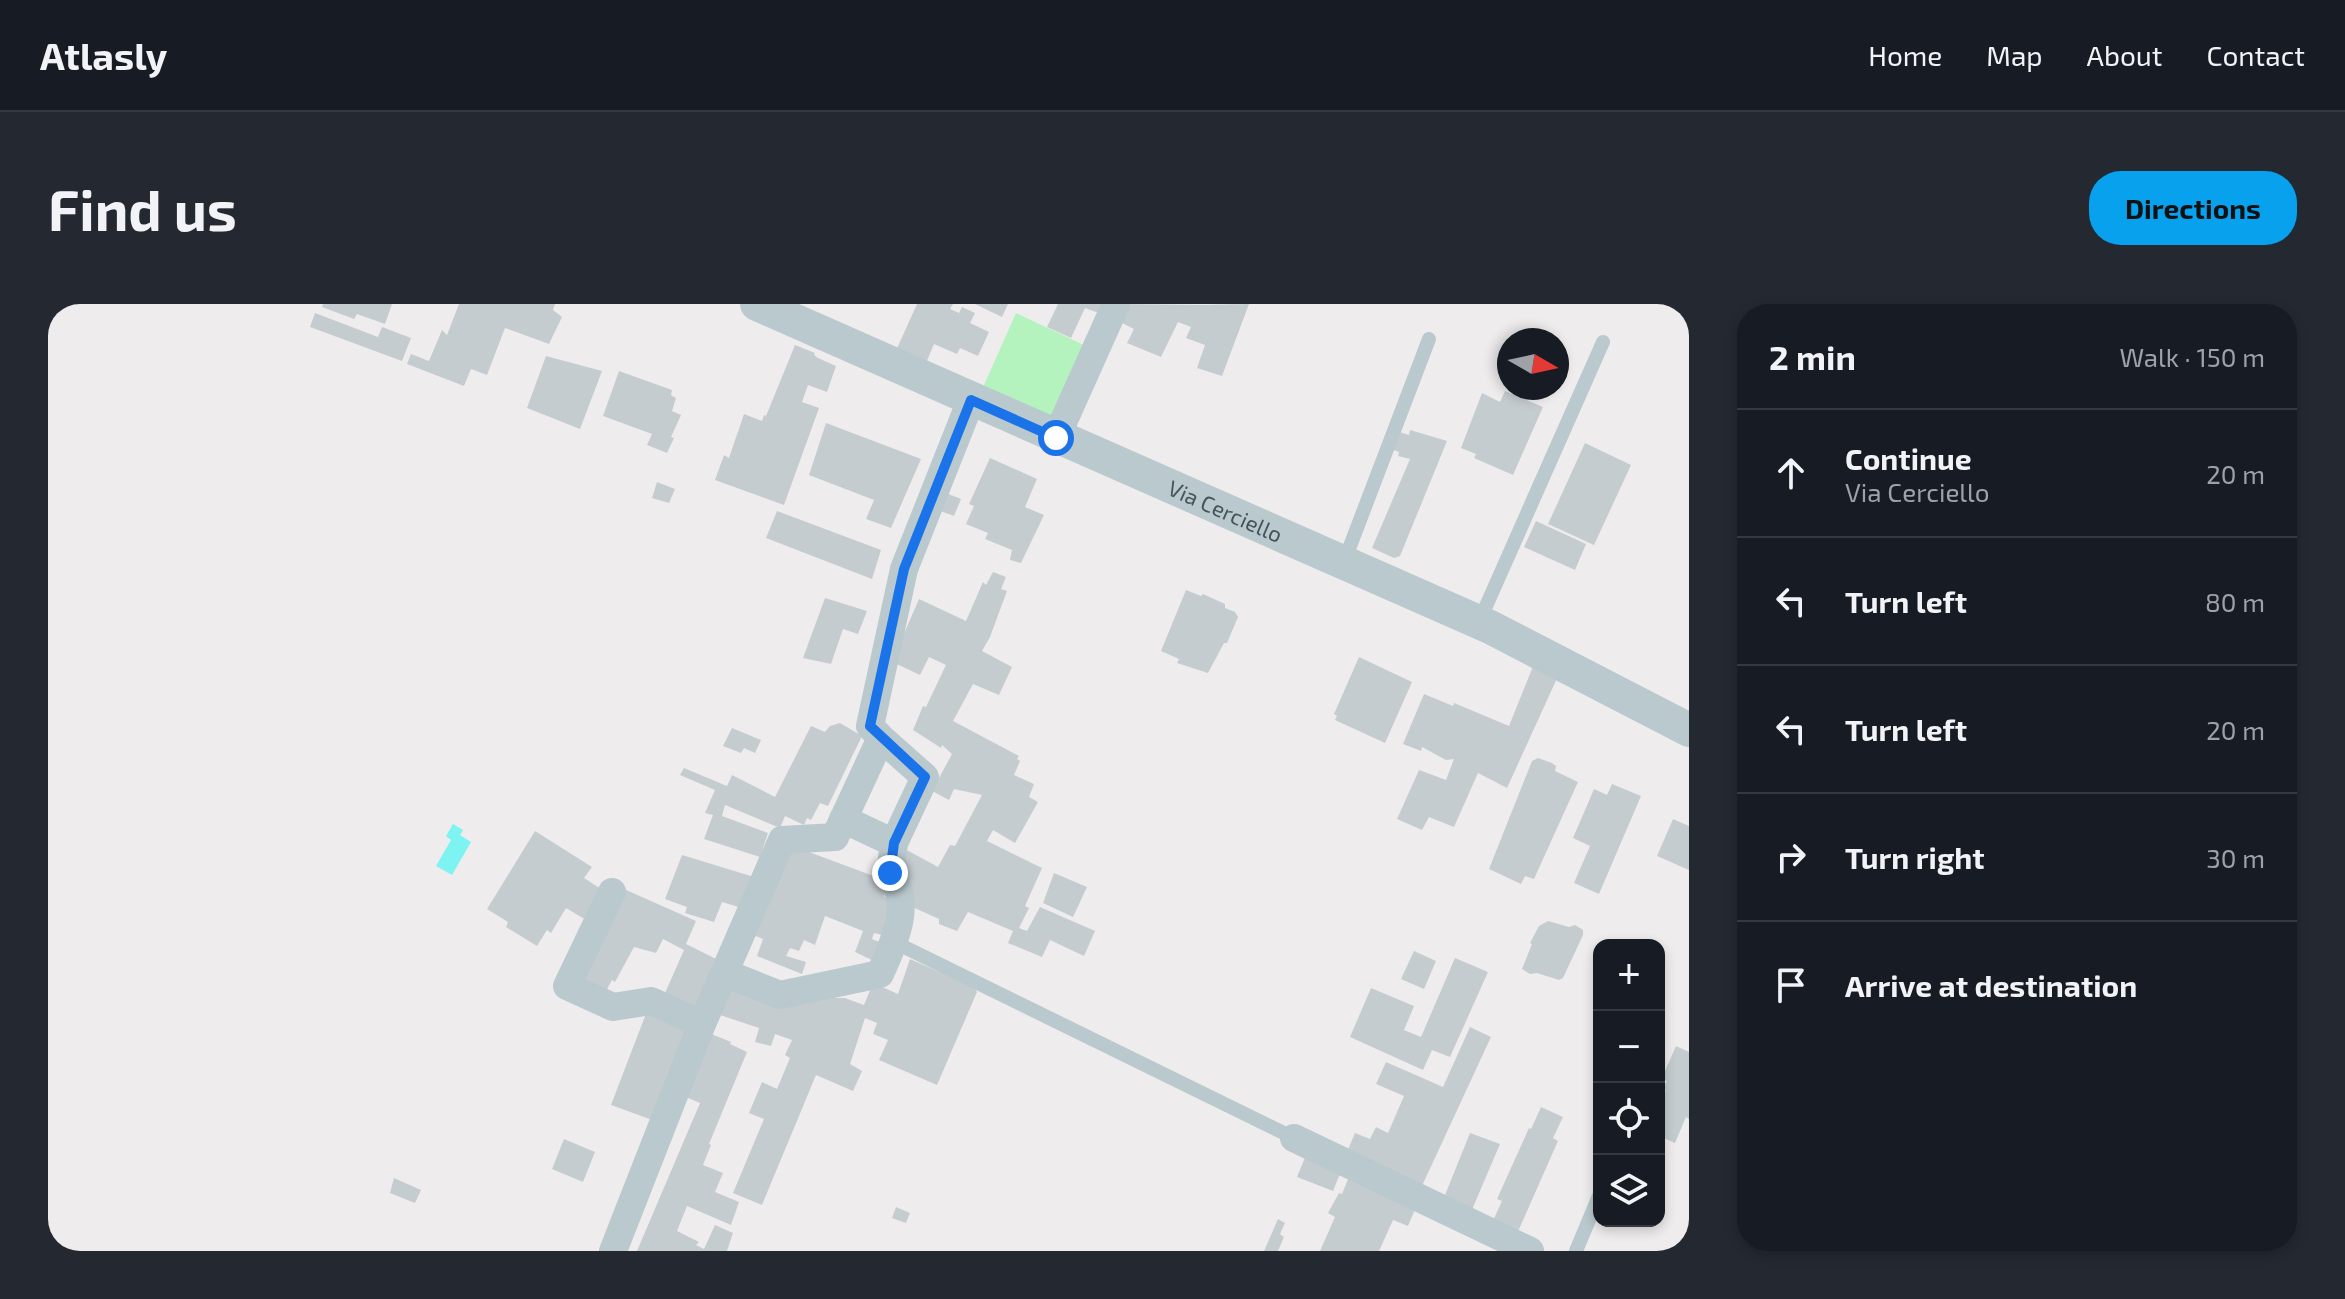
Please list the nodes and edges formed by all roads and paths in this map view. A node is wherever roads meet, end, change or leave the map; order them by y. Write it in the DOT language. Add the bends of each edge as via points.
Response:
graph roads {
  1 [pos="757,304"];
  2 [pos="1116,304"];
  3 [pos="1429,339"];
  4 [pos="1603,342"];
  5 [pos="971,400"];
  6 [pos="1056,438"];
  7 [pos="1344,563"];
  8 [pos="1479,623"];
  9 [pos="1689,730"];
  10 [pos="881,738"];
  11 [pos="843,819"];
  12 [pos="894,843"];
  13 [pos="612,892"];
  14 [pos="894,942"];
  15 [pos="725,973"];
  16 [pos="702,1024"];
  17 [pos="1294,1138"];
  18 [pos="1593,1210"];
  19 [pos="613,1251"];
  20 [pos="1530,1251"];
  21 [pos="1576,1251"];
  1 -- 5 [label="street, Via Cerciello"];
  2 -- 6 [label="street"];
  3 -- 7 [label="lane"];
  4 -- 8 [label="lane"];
  5 -- 6 [label="street, Via Cerciello"];
  5 -- 10 [label="street" via="904,569 870,726"];
  6 -- 7 [label="street, Via Cerciello"];
  7 -- 8 [label="street, Via Cerciello"];
  8 -- 9 [label="street, Via Cerciello"];
  10 -- 11 [label="street"];
  10 -- 12 [label="street" via="925,777"];
  11 -- 12 [label="street"];
  11 -- 15 [label="street" via="835,837 782,840"];
  12 -- 14 [label="street" via="890,873 898,884 902,909"];
  13 -- 16 [label="street" via="567,986 613,1007 651,1001"];
  14 -- 15 [label="street" via="880,974 803,991 780,995"];
  14 -- 17 [label="lane"];
  15 -- 16 [label="street"];
  16 -- 19 [label="street"];
  17 -- 20 [label="street"];
  18 -- 21 [label="lane"];
}
